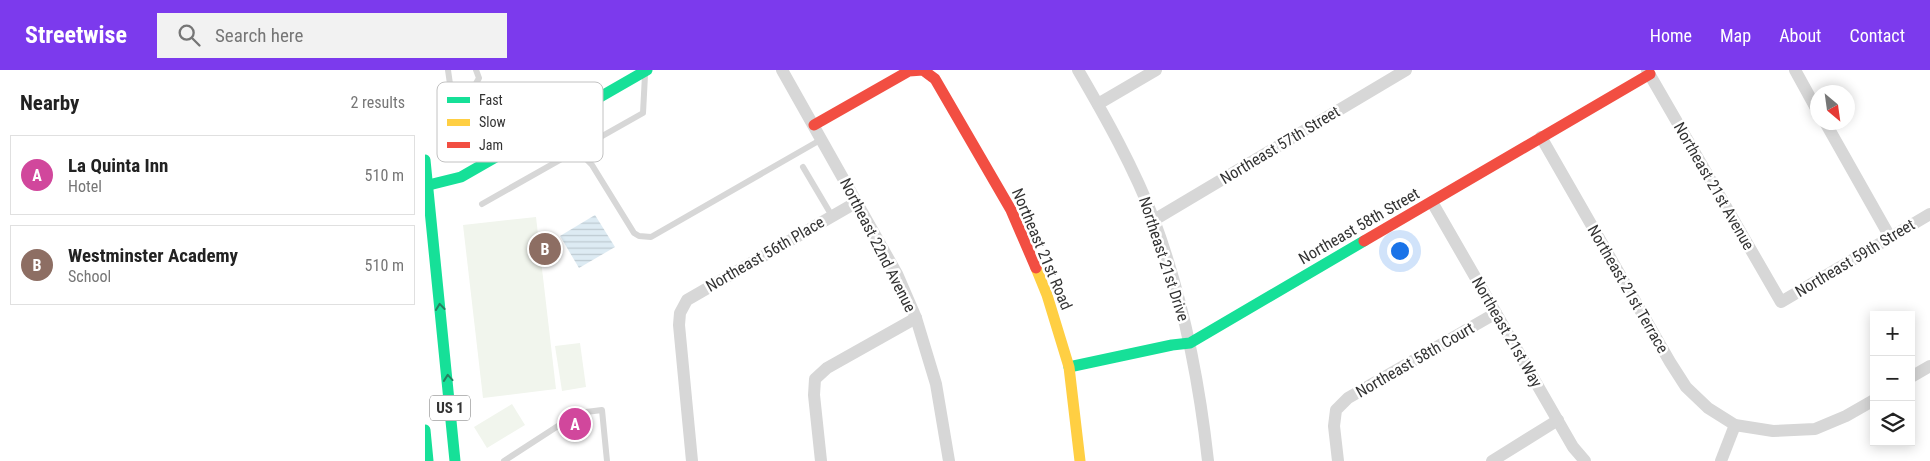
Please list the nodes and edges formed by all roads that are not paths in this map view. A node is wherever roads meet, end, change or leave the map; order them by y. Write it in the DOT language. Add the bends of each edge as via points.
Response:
graph roads {
  1 [pos="476,70"];
  2 [pos="782,70"];
  3 [pos="923,70"];
  4 [pos="1079,70"];
  5 [pos="1156,70"];
  6 [pos="1405,70"];
  7 [pos="1795,70"];
  8 [pos="646,71"];
  9 [pos="1649,72"];
  10 [pos="477,82"];
  11 [pos="603,95"];
  12 [pos="1810,97"];
  13 [pos="1098,104"];
  14 [pos="814,125"];
  15 [pos="1830,130"];
  16 [pos="603,136"];
  17 [pos="1541,137"];
  18 [pos="822,139"];
  19 [pos="425,160"];
  20 [pos="485,162"];
  21 [pos="556,162"];
  22 [pos="590,162"];
  23 [pos="803,167"];
  24 [pos="426,186"];
  25 [pos="857,202"];
  26 [pos="1432,202"];
  27 [pos="481,204"];
  28 [pos="1930,214"];
  29 [pos="832,216"];
  30 [pos="1154,220"];
  31 [pos="1890,237"];
  32 [pos="1781,302"];
  33 [pos="1495,313"];
  34 [pos="916,318"];
  35 [pos="1190,343"];
  36 [pos="1930,366"];
  37 [pos="1069,367"];
  38 [pos="1915,375"];
  39 [pos="1872,401"];
  40 [pos="1558,420"];
  41 [pos="1735,425"];
  42 [pos="425,430"];
  43 [pos="427,448"];
  44 [pos="428,461"];
  45 [pos="437,461"];
  46 [pos="455,461"];
  47 [pos="504,461"];
  48 [pos="607,461"];
  49 [pos="692,461"];
  50 [pos="821,461"];
  51 [pos="949,461"];
  52 [pos="1080,461"];
  53 [pos="1208,461"];
  54 [pos="1338,461"];
  55 [pos="1492,461"];
  56 [pos="1585,461"];
  57 [pos="1721,461"];
  1 -- 10 [label="lane"];
  2 -- 14 [label="street, Northeast 22nd Avenue"];
  3 -- 14 [label="street" via="909,71"];
  3 -- 37 [label="street, Northeast 21st Road" via="935,79 1011,210 1047,295"];
  4 -- 13 [label="street, Northeast 21st Drive"];
  5 -- 13 [label="street"];
  6 -- 30 [label="street, Northeast 57th Street"];
  7 -- 12 [label="street"];
  8 -- 11 [label="street"];
  8 -- 16 [label="lane" via="643,113"];
  9 -- 17 [label="street, Northeast 58th Street"];
  9 -- 32 [label="street, Northeast 21st Avenue"];
  13 -- 30 [label="street, Northeast 21st Drive"];
  14 -- 18 [label="street, Northeast 22nd Avenue"];
  15 -- 31 [label="street"];
  17 -- 26 [label="street, Northeast 58th Street"];
  17 -- 41 [label="street, Northeast 21st Terrace" via="1686,387 1708,408"];
  18 -- 22 [label="lane" via="651,237 634,233"];
  18 -- 25 [label="street, Northeast 22nd Avenue"];
  19 -- 24 [label="street, US 1"];
  20 -- 24 [label="street" via="461,176"];
  21 -- 27 [label="lane"];
  23 -- 29 [label="lane"];
  46 -- 24 [label="street, US 1, one-way"];
  25 -- 29 [label="street, Northeast 56th Place"];
  25 -- 34 [label="street, Northeast 22nd Avenue" via="897,274"];
  26 -- 33 [label="street, Northeast 21st Way"];
  26 -- 35 [label="street, Northeast 58th Street"];
  28 -- 31 [label="street, Northeast 59th Street"];
  29 -- 49 [label="street, Northeast 56th Place" via="687,300 680,313 679,325"];
  30 -- 35 [label="street, Northeast 21st Drive" via="1179,295"];
  31 -- 32 [label="street, Northeast 59th Street"];
  33 -- 40 [label="street, Northeast 21st Way"];
  33 -- 54 [label="street, Northeast 58th Court" via="1348,398 1336,410 1334,426"];
  34 -- 50 [label="street" via="815,378"];
  34 -- 51 [label="street, Northeast 22nd Avenue" via="936,384"];
  35 -- 37 [label="street, Northeast 58th Street"];
  35 -- 53 [label="street, Northeast 21st Drive"];
  36 -- 38 [label="street"];
  37 -- 52 [label="street, Northeast 21st Road"];
  39 -- 41 [label="street" via="1815,428 1773,432"];
  40 -- 55 [label="street"];
  40 -- 56 [label="street, Northeast 21st Way"];
  41 -- 57 [label="street"];
  42 -- 43 [label="street, US 1"];
  43 -- 44 [label="street, US 1"];
  43 -- 45 [label="street"];
  47 -- 48 [label="lane" via="578,413 602,410"];
}
